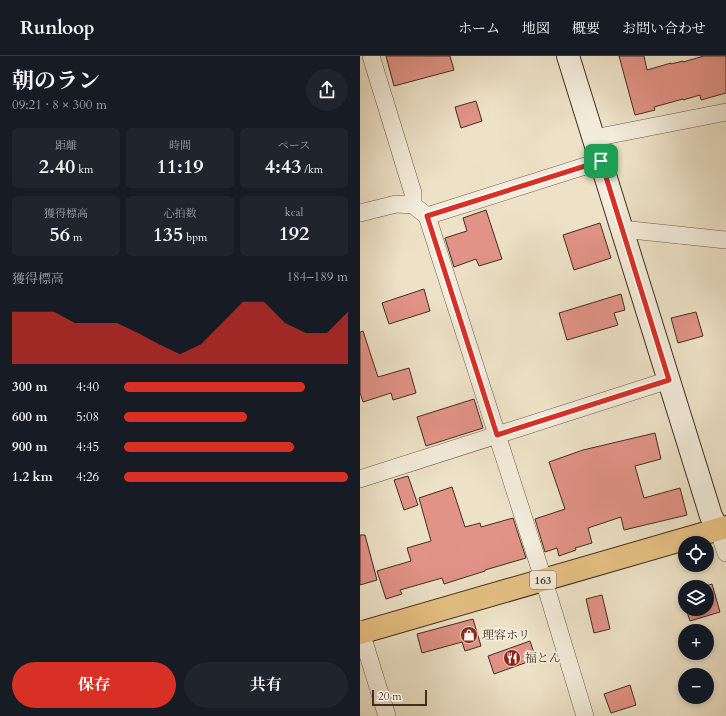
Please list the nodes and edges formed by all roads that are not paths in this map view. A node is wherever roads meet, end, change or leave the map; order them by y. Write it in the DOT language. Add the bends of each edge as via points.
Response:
graph roads {
  1 [pos="371,56"];
  2 [pos="568,56"];
  3 [pos="726,112"];
  4 [pos="594,138"];
  5 [pos="601,161"];
  6 [pos="413,205"];
  7 [pos="360,213"];
  8 [pos="427,216"];
  9 [pos="622,229"];
  10 [pos="726,240"];
  11 [pos="669,380"];
  12 [pos="497,435"];
  13 [pos="360,478"];
  14 [pos="722,528"];
  15 [pos="726,553"];
  16 [pos="543,580"];
  17 [pos="360,632"];
  18 [pos="387,716"];
  19 [pos="585,716"];
  1 -- 6 [label="street" via="413,193"];
  2 -- 4 [label="street"];
  3 -- 4 [label="street"];
  4 -- 5 [label="street"];
  5 -- 8 [label="street"];
  5 -- 9 [label="street"];
  6 -- 7 [label="street" via="396,204"];
  6 -- 8 [label="street"];
  8 -- 12 [label="street"];
  9 -- 10 [label="street"];
  9 -- 11 [label="street"];
  11 -- 12 [label="street"];
  11 -- 14 [label="street" via="711,516"];
  12 -- 13 [label="street"];
  12 -- 16 [label="street"];
  14 -- 15 [label="street"];
  14 -- 16 [label="highway, 163"];
  16 -- 17 [label="highway, 163"];
  16 -- 19 [label="street"];
  17 -- 18 [label="street"];
}
